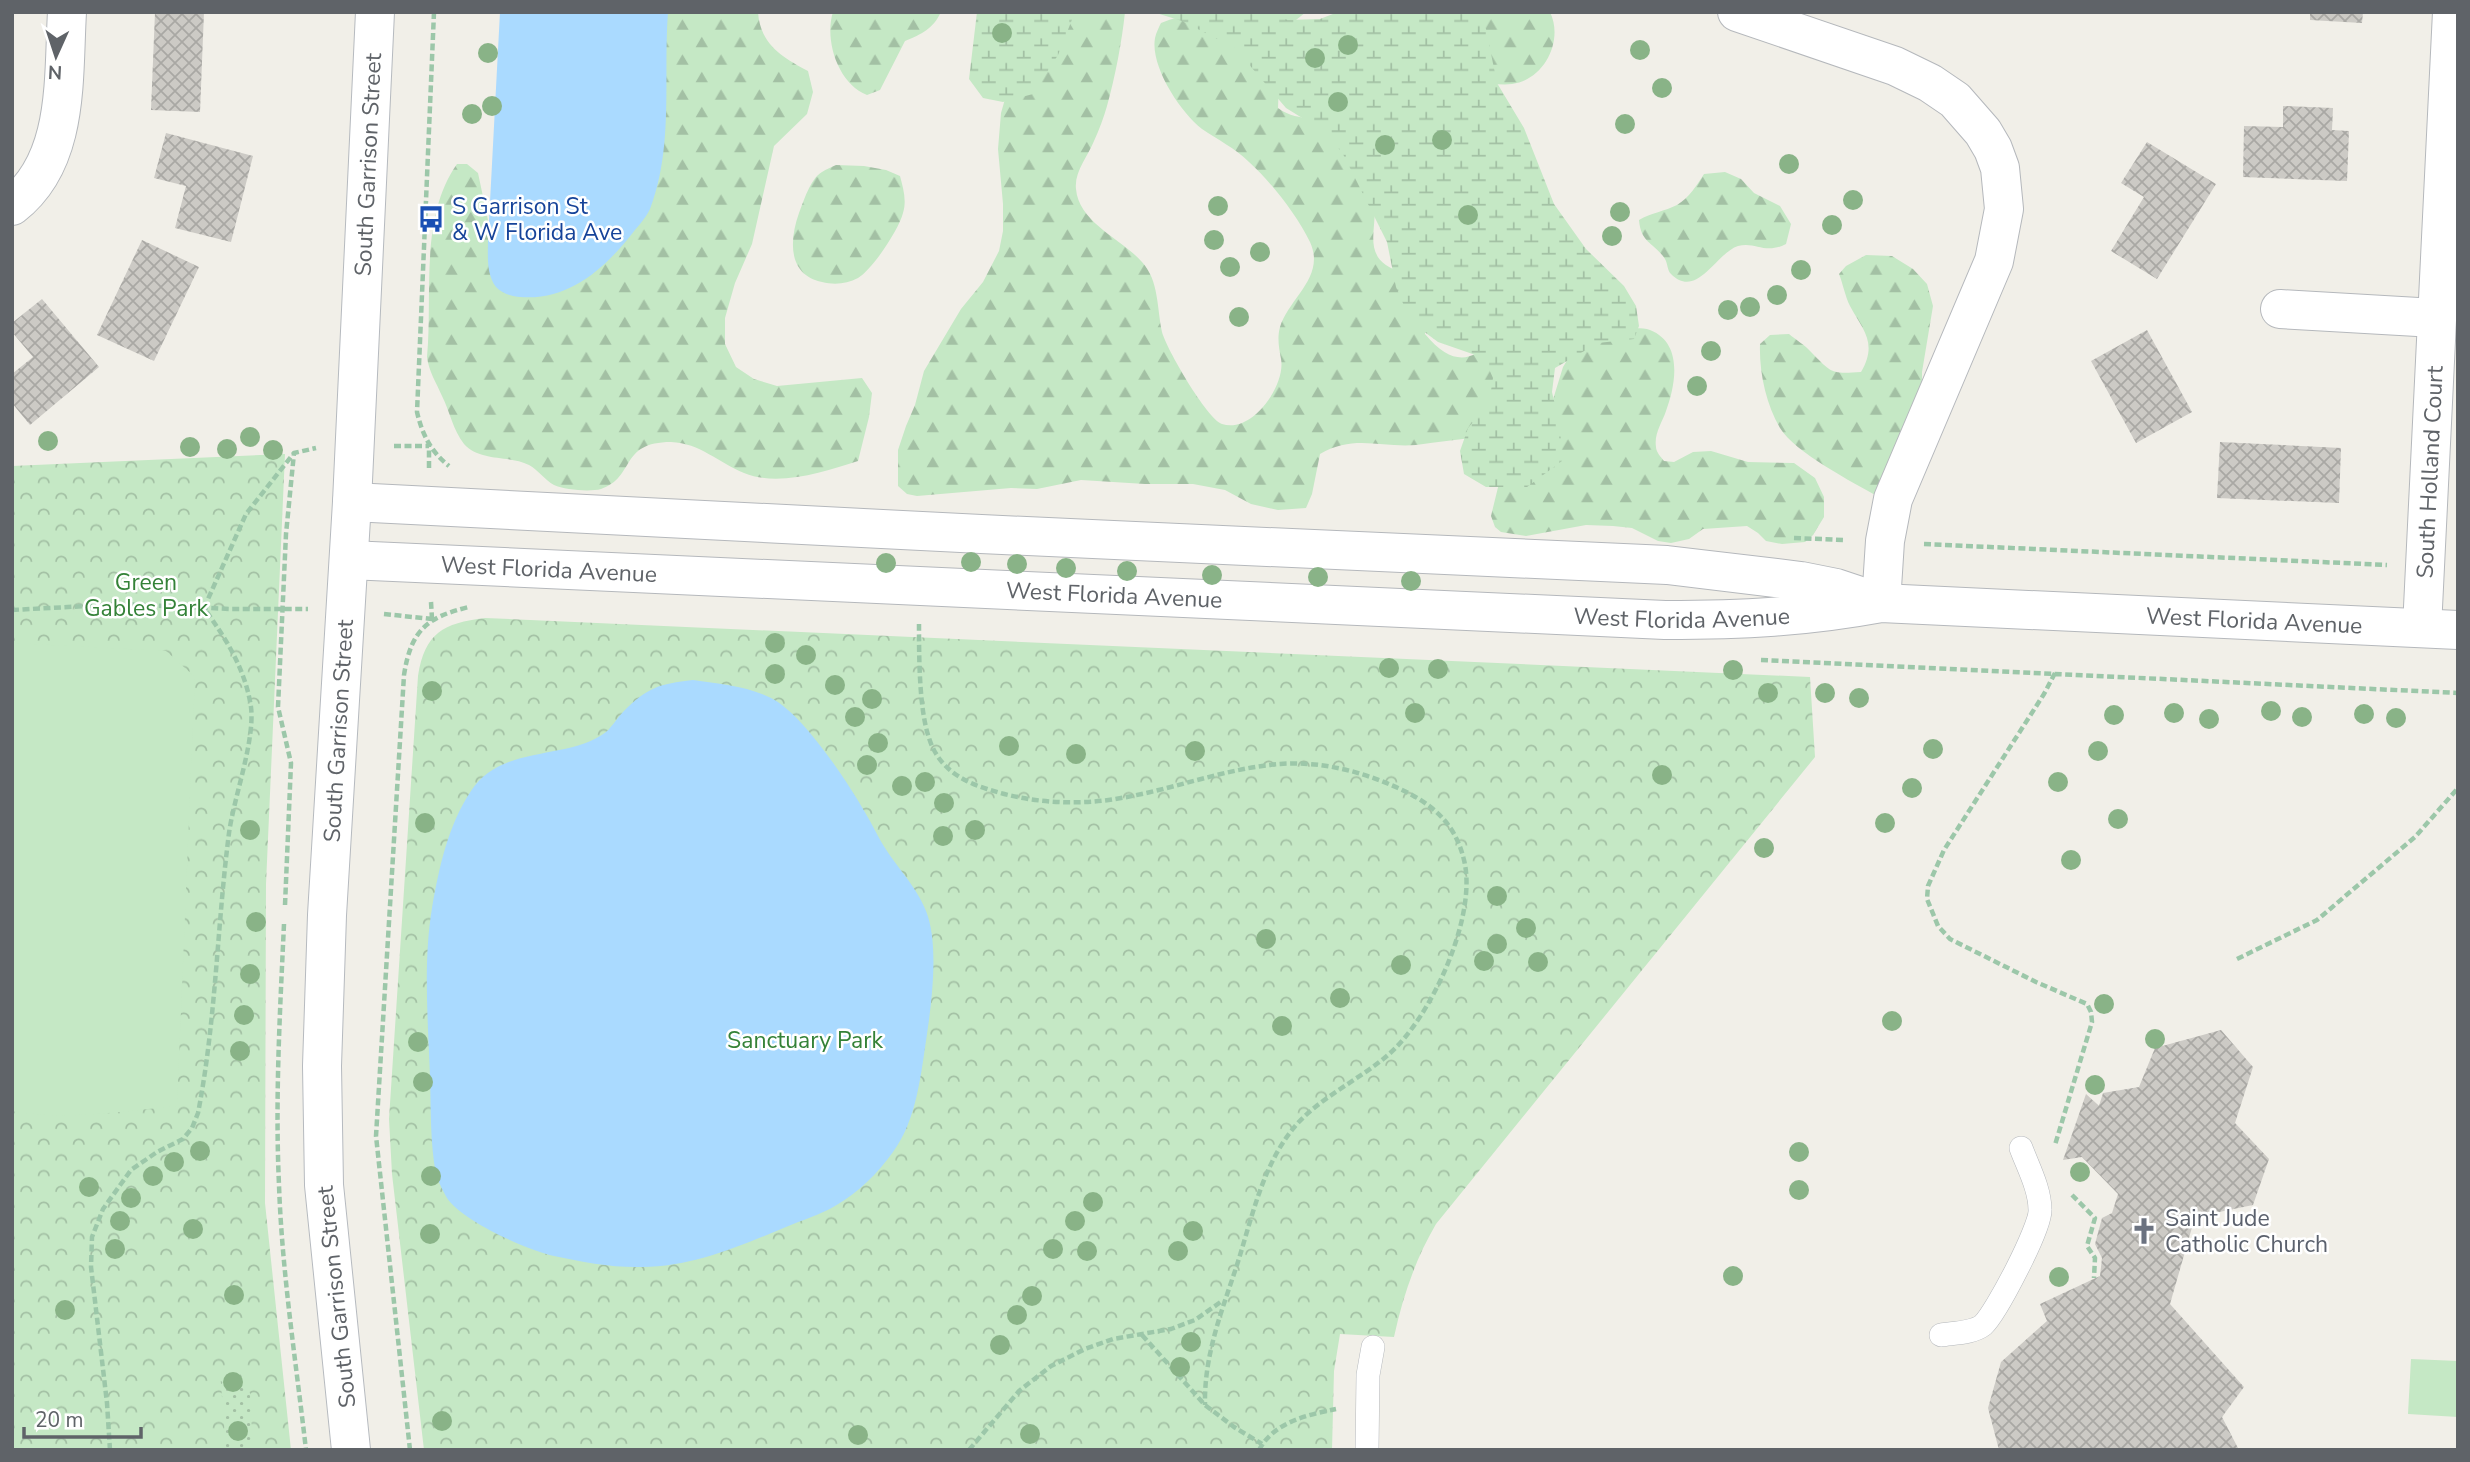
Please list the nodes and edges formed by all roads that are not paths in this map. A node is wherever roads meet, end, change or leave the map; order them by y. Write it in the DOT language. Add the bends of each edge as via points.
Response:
graph roads {
  1 [pos="67,12"];
  2 [pos="375,12"];
  3 [pos="1737,12"];
  4 [pos="2452,12"];
  5 [pos="12,206"];
  6 [pos="2280,309"];
  7 [pos="2435,317"];
  8 [pos="352,502"];
  9 [pos="349,560"];
  10 [pos="1881,603"];
  11 [pos="2440,629"];
  12 [pos="2021,1148"];
  13 [pos="1941,1335"];
  14 [pos="1373,1347"];
  15 [pos="351,1450"];
  16 [pos="1367,1450"];
  1 -- 5 [label="street" via="63,88 53,150 31,190"];
  2 -- 8 [label="street, South Garrison Street"];
  3 -- 10 [label="street" via="1895,66 1930,83 1955,100 1983,132 2000,168 2004,209 1994,261 1893,499"];
  4 -- 7 [label="street, South Holland Court"];
  6 -- 7 [label="street"];
  7 -- 11 [label="street, South Holland Court"];
  8 -- 9 [label="street, South Garrison Street"];
  8 -- 10 [label="street, West Florida Avenue" via="1667,565 1801,581"];
  9 -- 10 [label="street, West Florida Avenue" via="1665,620 1766,619"];
  9 -- 15 [label="street, South Garrison Street" via="322,1066 324,1185"];
  10 -- 11 [label="street, West Florida Avenue"];
  12 -- 13 [label="lane" via="2041,1207 2036,1229 1984,1324"];
  14 -- 16 [label="lane"];
}
